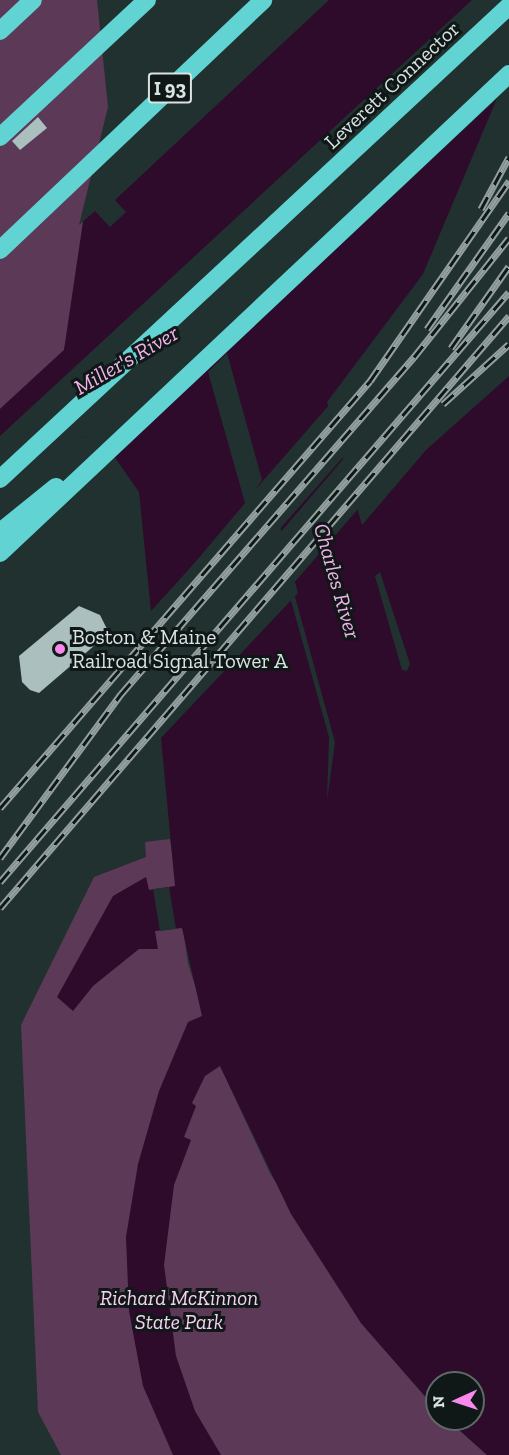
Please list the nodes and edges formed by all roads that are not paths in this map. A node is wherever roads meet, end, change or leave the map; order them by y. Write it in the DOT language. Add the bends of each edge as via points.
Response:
graph roads {
  1 [pos="33,0"];
  2 [pos="147,0"];
  3 [pos="263,0"];
  4 [pos="509,6"];
  5 [pos="0,31"];
  6 [pos="509,74"];
  7 [pos="0,137"];
  8 [pos="76,175"];
  9 [pos="0,234"];
  10 [pos="0,250"];
  11 [pos="100,457"];
  12 [pos="0,479"];
  13 [pos="0,532"];
  14 [pos="0,553"];
  1 -- 5 [label="highway"];
  2 -- 7 [label="highway"];
  3 -- 8 [label="highway, I 93"];
  4 -- 12 [label="highway, Leverett Connector"];
  6 -- 11 [label="highway"];
  8 -- 9 [label="highway, I 93"];
  8 -- 10 [label="highway, I 93"];
  11 -- 13 [label="highway"];
  11 -- 14 [label="highway"];
}
